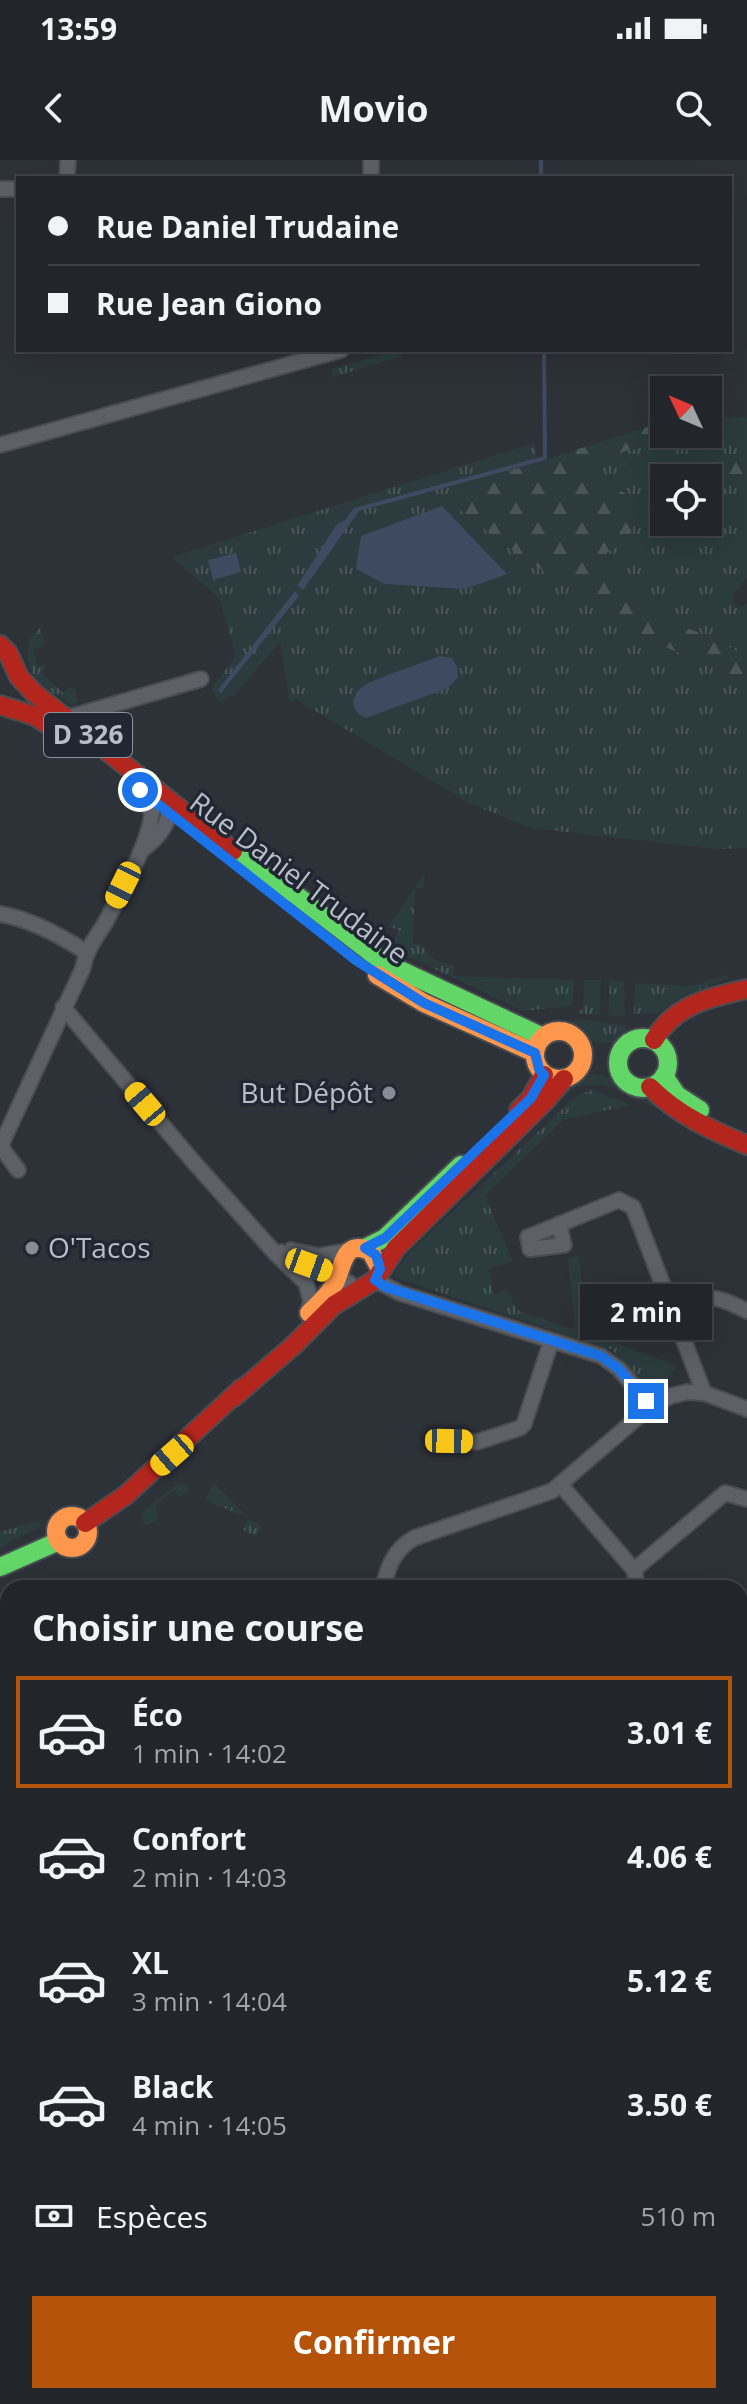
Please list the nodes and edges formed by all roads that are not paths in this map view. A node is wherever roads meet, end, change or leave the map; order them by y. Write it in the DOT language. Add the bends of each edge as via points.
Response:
graph roads {
  1 [pos="334,352"];
  2 [pos="0,445"];
  3 [pos="0,645"];
  4 [pos="13,668"];
  5 [pos="201,679"];
  6 [pos="0,698"];
  7 [pos="0,705"];
  8 [pos="67,718"];
  9 [pos="140,790"];
  10 [pos="168,806"];
  11 [pos="142,850"];
  12 [pos="0,914"];
  13 [pos="86,952"];
  14 [pos="747,991"];
  15 [pos="63,1007"];
  16 [pos="654,1040"];
  17 [pos="539,1045"];
  18 [pos="581,1056"];
  19 [pos="667,1056"];
  20 [pos="619,1060"];
  21 [pos="544,1075"];
  22 [pos="564,1079"];
  23 [pos="657,1081"];
  24 [pos="747,1132"];
  25 [pos="747,1145"];
  26 [pos="18,1170"];
  27 [pos="559,1224"];
  28 [pos="262,1236"];
  29 [pos="358,1249"];
  30 [pos="358,1277"];
  31 [pos="672,1306"];
  32 [pos="747,1311"];
  33 [pos="306,1317"];
  34 [pos="551,1342"];
  35 [pos="704,1393"];
  36 [pos="234,1397"];
  37 [pos="651,1406"];
  38 [pos="747,1409"];
  39 [pos="449,1441"];
  40 [pos="560,1484"];
  41 [pos="747,1499"];
  42 [pos="0,1567"];
  43 [pos="634,1570"];
  44 [pos="385,1580"];
  45 [pos="636,1580"];
  1 -- 2 [label="street"];
  3 -- 4 [label="main road"];
  4 -- 6 [label="main road" via="11,684"];
  4 -- 8 [label="main road, D 326" via="34,693"];
  5 -- 8 [label="street"];
  7 -- 9 [label="main road, Rue Daniel Trudaine / D 326" via="60,731"];
  8 -- 10 [label="main road, D 326"];
  9 -- 10 [label="main road, Rue Daniel Trudaine / D 326"];
  9 -- 11 [label="street" via="152,813"];
  10 -- 11 [label="street" via="161,833"];
  10 -- 17 [label="main road, Rue Daniel Trudaine / D 326" via="394,986 424,1003"];
  11 -- 13 [label="street"];
  12 -- 13 [label="street"];
  13 -- 15 [label="street"];
  14 -- 16 [label="main road" via="706,997 679,1012"];
  14 -- 19 [label="main road" via="693,1015 676,1033"];
  15 -- 26 [label="street" via="2,1143"];
  15 -- 28 [label="street"];
  16 -- 19 [label="main road"];
  16 -- 20 [label="main road" via="631,1041"];
  17 -- 18 [label="main road" via="549,1033 563,1032 575,1037"];
  17 -- 21 [label="main road"];
  18 -- 20 [label="main road"];
  18 -- 22 [label="main road"];
  19 -- 23 [label="main road"];
  20 -- 23 [label="main road" via="627,1082 634,1086"];
  21 -- 22 [label="main road"];
  21 -- 29 [label="main road" via="531,1098 385,1238"];
  22 -- 30 [label="main road" via="396,1248"];
  23 -- 24 [label="main road" via="689,1105"];
  23 -- 25 [label="main road" via="668,1106 682,1116"];
  27 -- 31 [label="street" via="619,1200 633,1207"];
  28 -- 29 [label="street" via="282,1248 319,1256"];
  28 -- 30 [label="street" via="294,1259"];
  28 -- 33 [label="street" via="306,1283 311,1302"];
  29 -- 30 [label="main road" via="344,1257"];
  29 -- 30 [label="main road" via="376,1255"];
  30 -- 33 [label="main road" via="335,1283"];
  30 -- 34 [label="street"];
  30 -- 36 [label="main road" via="295,1344"];
  31 -- 32 [label="street" via="709,1296"];
  31 -- 35 [label="street"];
  33 -- 36 [label="main road"];
  34 -- 37 [label="street" via="611,1362"];
  34 -- 39 [label="street" via="520,1428 477,1442"];
  35 -- 37 [label="street" via="687,1392"];
  35 -- 38 [label="street"];
  36 -- 42 [label="main road" via="142,1482 85,1523 75,1516 65,1518 57,1527 59,1541"];
  37 -- 40 [label="street"];
  40 -- 43 [label="street"];
  40 -- 44 [label="street" via="414,1538 394,1556"];
  41 -- 43 [label="street" via="725,1493"];
  43 -- 45 [label="street"];
}
